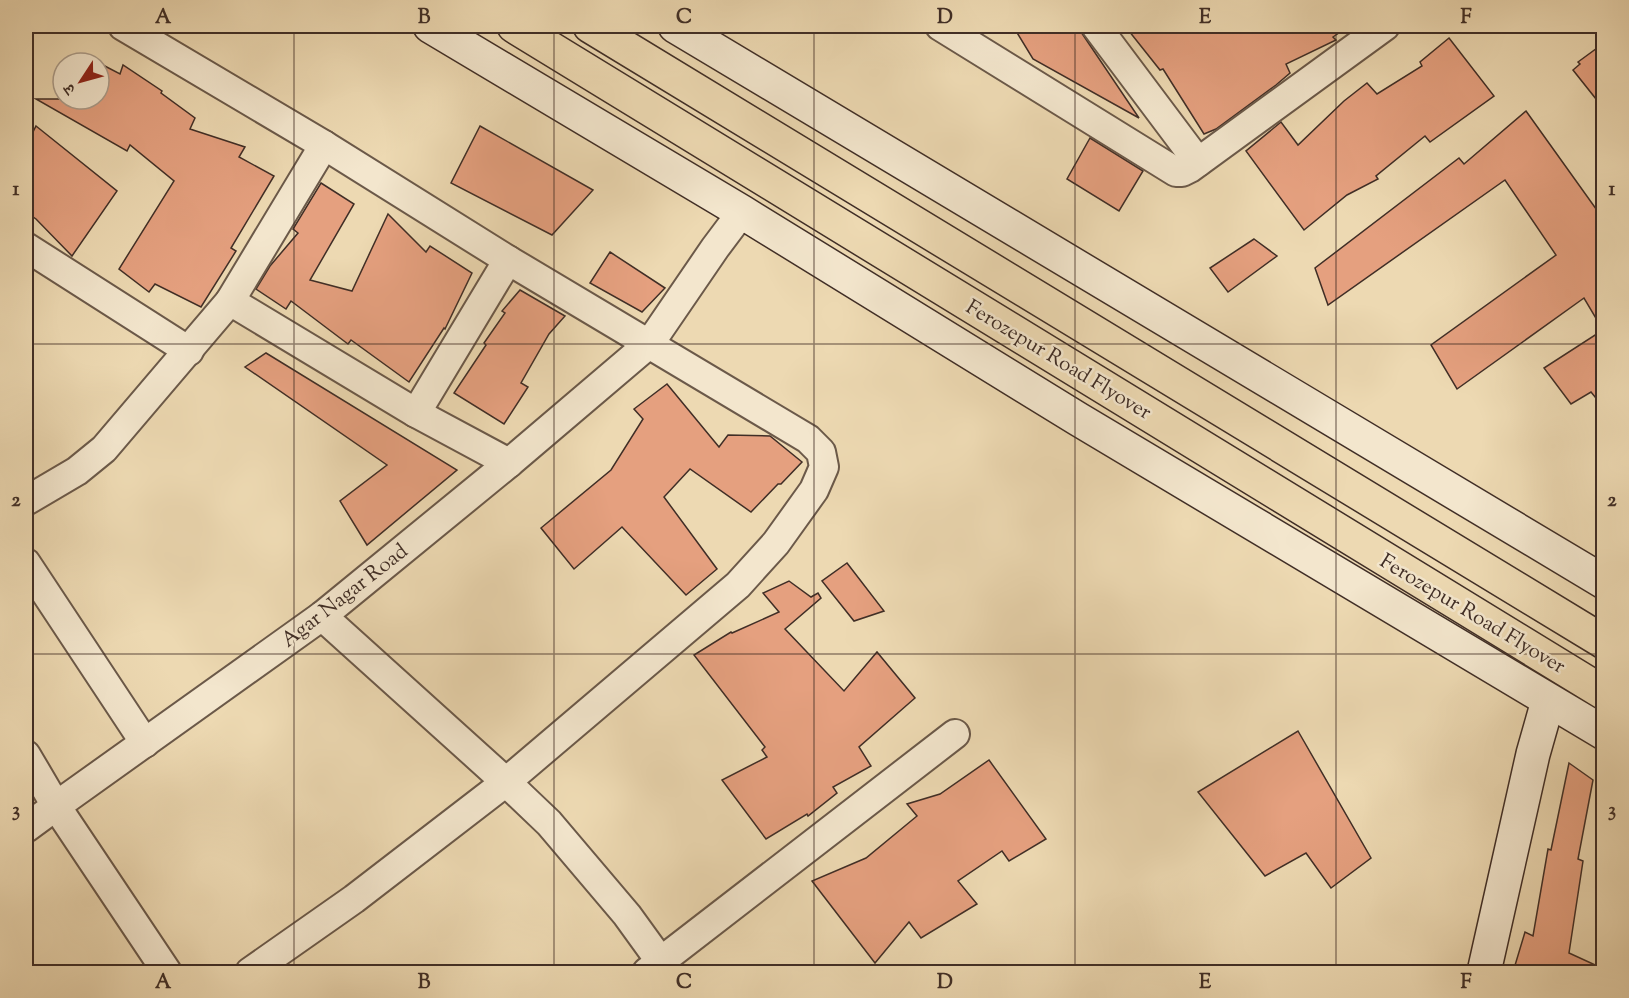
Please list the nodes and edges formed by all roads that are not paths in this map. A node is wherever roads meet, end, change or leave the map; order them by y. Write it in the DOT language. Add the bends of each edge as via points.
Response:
graph roads {
  1 [pos="123,26"];
  2 [pos="430,26"];
  3 [pos="514,26"];
  4 [pos="590,26"];
  5 [pos="675,26"];
  6 [pos="940,26"];
  7 [pos="1096,26"];
  8 [pos="1385,26"];
  9 [pos="324,145"];
  10 [pos="1198,162"];
  11 [pos="742,212"];
  12 [pos="26,247"];
  13 [pos="508,260"];
  14 [pos="230,302"];
  15 [pos="650,343"];
  16 [pos="189,351"];
  17 [pos="416,413"];
  18 [pos="509,463"];
  19 [pos="26,501"];
  20 [pos="26,563"];
  21 [pos="1604,582"];
  22 [pos="322,616"];
  23 [pos="1604,642"];
  24 [pos="1506,675"];
  25 [pos="1604,693"];
  26 [pos="1548,701"];
  27 [pos="1599,731"];
  28 [pos="955,734"];
  29 [pos="146,743"];
  30 [pos="1533,754"];
  31 [pos="26,755"];
  32 [pos="506,782"];
  33 [pos="56,806"];
  34 [pos="26,828"];
  35 [pos="654,967"];
  36 [pos="167,972"];
  37 [pos="250,972"];
  38 [pos="1484,972"];
  1 -- 9 [label="street"];
  2 -- 11 [label="main road"];
  3 -- 25 [label="highway, Ferozepur Road Flyover"];
  4 -- 23 [label="highway, Ferozepur Road Flyover"];
  5 -- 21 [label="main road"];
  6 -- 10 [label="street" via="1176,172"];
  7 -- 10 [label="street"];
  8 -- 10 [label="street"];
  9 -- 13 [label="street"];
  9 -- 14 [label="street"];
  11 -- 15 [label="street, Agar Nagar Road"];
  11 -- 24 [label="main road" via="1077,419"];
  12 -- 16 [label="street"];
  13 -- 15 [label="street"];
  13 -- 17 [label="street"];
  14 -- 16 [label="street"];
  14 -- 17 [label="street"];
  15 -- 18 [label="street, Agar Nagar Road"];
  15 -- 32 [label="street" via="808,439 821,452 824,467 814,490 776,543 738,585"];
  16 -- 19 [label="street" via="104,450"];
  17 -- 18 [label="street"];
  18 -- 22 [label="street, Agar Nagar Road"];
  20 -- 29 [label="street"];
  22 -- 29 [label="street, Agar Nagar Road"];
  22 -- 32 [label="street"];
  24 -- 26 [label="main road"];
  24 -- 30 [label="main road"];
  26 -- 27 [label="main road"];
  26 -- 30 [label="main road"];
  27 -- 30 [label="main road" via="1560,739"];
  28 -- 35 [label="street"];
  29 -- 33 [label="street, Agar Nagar Road"];
  30 -- 38 [label="main road"];
  31 -- 33 [label="street"];
  32 -- 35 [label="street" via="549,823 627,915"];
  32 -- 37 [label="street" via="354,899"];
  33 -- 34 [label="street, Agar Nagar Road"];
  33 -- 36 [label="street"];
}
